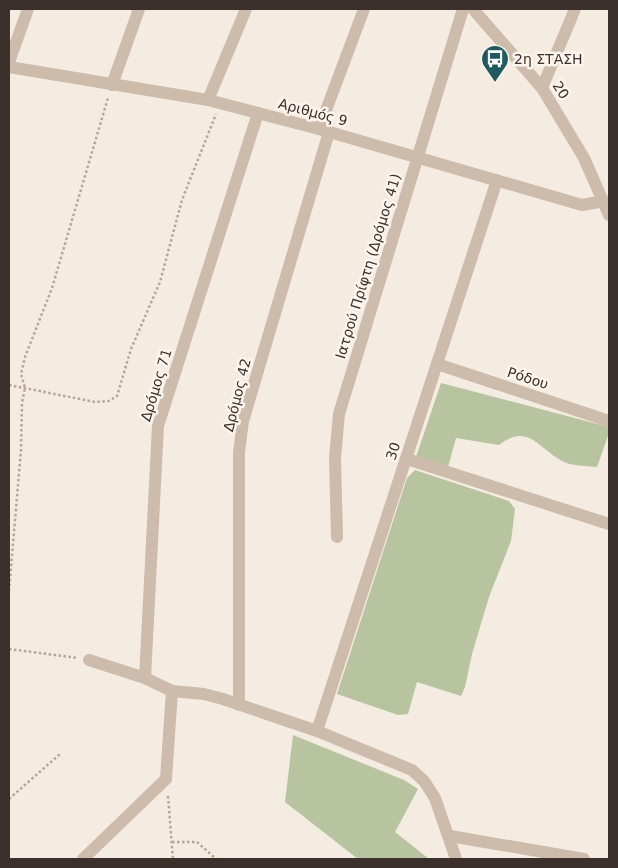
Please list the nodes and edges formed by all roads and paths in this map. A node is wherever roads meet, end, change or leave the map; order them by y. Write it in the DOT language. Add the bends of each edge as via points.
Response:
graph roads {
  1 [pos="28,9"];
  2 [pos="139,9"];
  3 [pos="246,9"];
  4 [pos="364,9"];
  5 [pos="463,9"];
  6 [pos="473,9"];
  7 [pos="575,9"];
  8 [pos="9,62"];
  9 [pos="9,67"];
  10 [pos="112,85"];
  11 [pos="542,88"];
  12 [pos="214,102"];
  13 [pos="258,112"];
  14 [pos="324,130"];
  15 [pos="416,157"];
  16 [pos="497,180"];
  17 [pos="604,201"];
  18 [pos="609,214"];
  19 [pos="437,364"];
  20 [pos="9,385"];
  21 [pos="25,388"];
  22 [pos="609,421"];
  23 [pos="407,458"];
  24 [pos="609,524"];
  25 [pos="337,537"];
  26 [pos="9,592"];
  27 [pos="9,649"];
  28 [pos="89,660"];
  29 [pos="145,678"];
  30 [pos="172,691"];
  31 [pos="239,705"];
  32 [pos="317,731"];
  33 [pos="60,754"];
  34 [pos="166,779"];
  35 [pos="9,799"];
  36 [pos="450,836"];
  37 [pos="172,842"];
  38 [pos="83,859"];
  39 [pos="173,859"];
  40 [pos="216,859"];
  41 [pos="456,859"];
  42 [pos="584,859"];
  1 -- 8 [label="street"];
  2 -- 10 [label="street"];
  3 -- 12 [label="street"];
  4 -- 14 [label="street, Δρόμος 42"];
  5 -- 15 [label="street, Ιατρού Πρίφτη (Δρόμος 41)"];
  6 -- 11 [label="street, 20"];
  7 -- 11 [label="street"];
  9 -- 10 [label="street, Αριθμός 9"];
  10 -- 12 [label="street, Αριθμός 9"];
  10 -- 21 [label="path" via="52,288 25,358 21,374"];
  11 -- 17 [label="street, 20" via="584,158"];
  12 -- 13 [label="street, Αριθμός 9"];
  12 -- 21 [label="path" via="160,282 131,349 117,396 109,401 95,402"];
  13 -- 14 [label="street, Αριθμός 9"];
  13 -- 29 [label="street, Δρόμος 71" via="158,426"];
  14 -- 15 [label="street, Αριθμός 9"];
  14 -- 31 [label="street, Δρόμος 42" via="243,420 239,452"];
  15 -- 16 [label="street, Αριθμός 9"];
  15 -- 25 [label="street, Ιατρού Πρίφτη (Δρόμος 41)" via="340,414 335,458"];
  16 -- 17 [label="street, Αριθμός 9" via="582,205"];
  16 -- 19 [label="street, 30"];
  17 -- 18 [label="street, 20"];
  19 -- 22 [label="street, Ρόδου"];
  19 -- 23 [label="street, 30"];
  20 -- 21 [label="path"];
  21 -- 26 [label="path"];
  23 -- 24 [label="street"];
  23 -- 32 [label="street, 30"];
  27 -- 28 [label="path"];
  28 -- 29 [label="street"];
  29 -- 30 [label="street"];
  30 -- 31 [label="street" via="204,694"];
  30 -- 34 [label="street"];
  31 -- 32 [label="street"];
  32 -- 36 [label="street" via="412,770 436,798"];
  33 -- 35 [label="path"];
  34 -- 37 [label="path"];
  34 -- 38 [label="street"];
  36 -- 41 [label="street"];
  36 -- 42 [label="street"];
  37 -- 39 [label="path"];
  37 -- 40 [label="path" via="196,842"];
}
